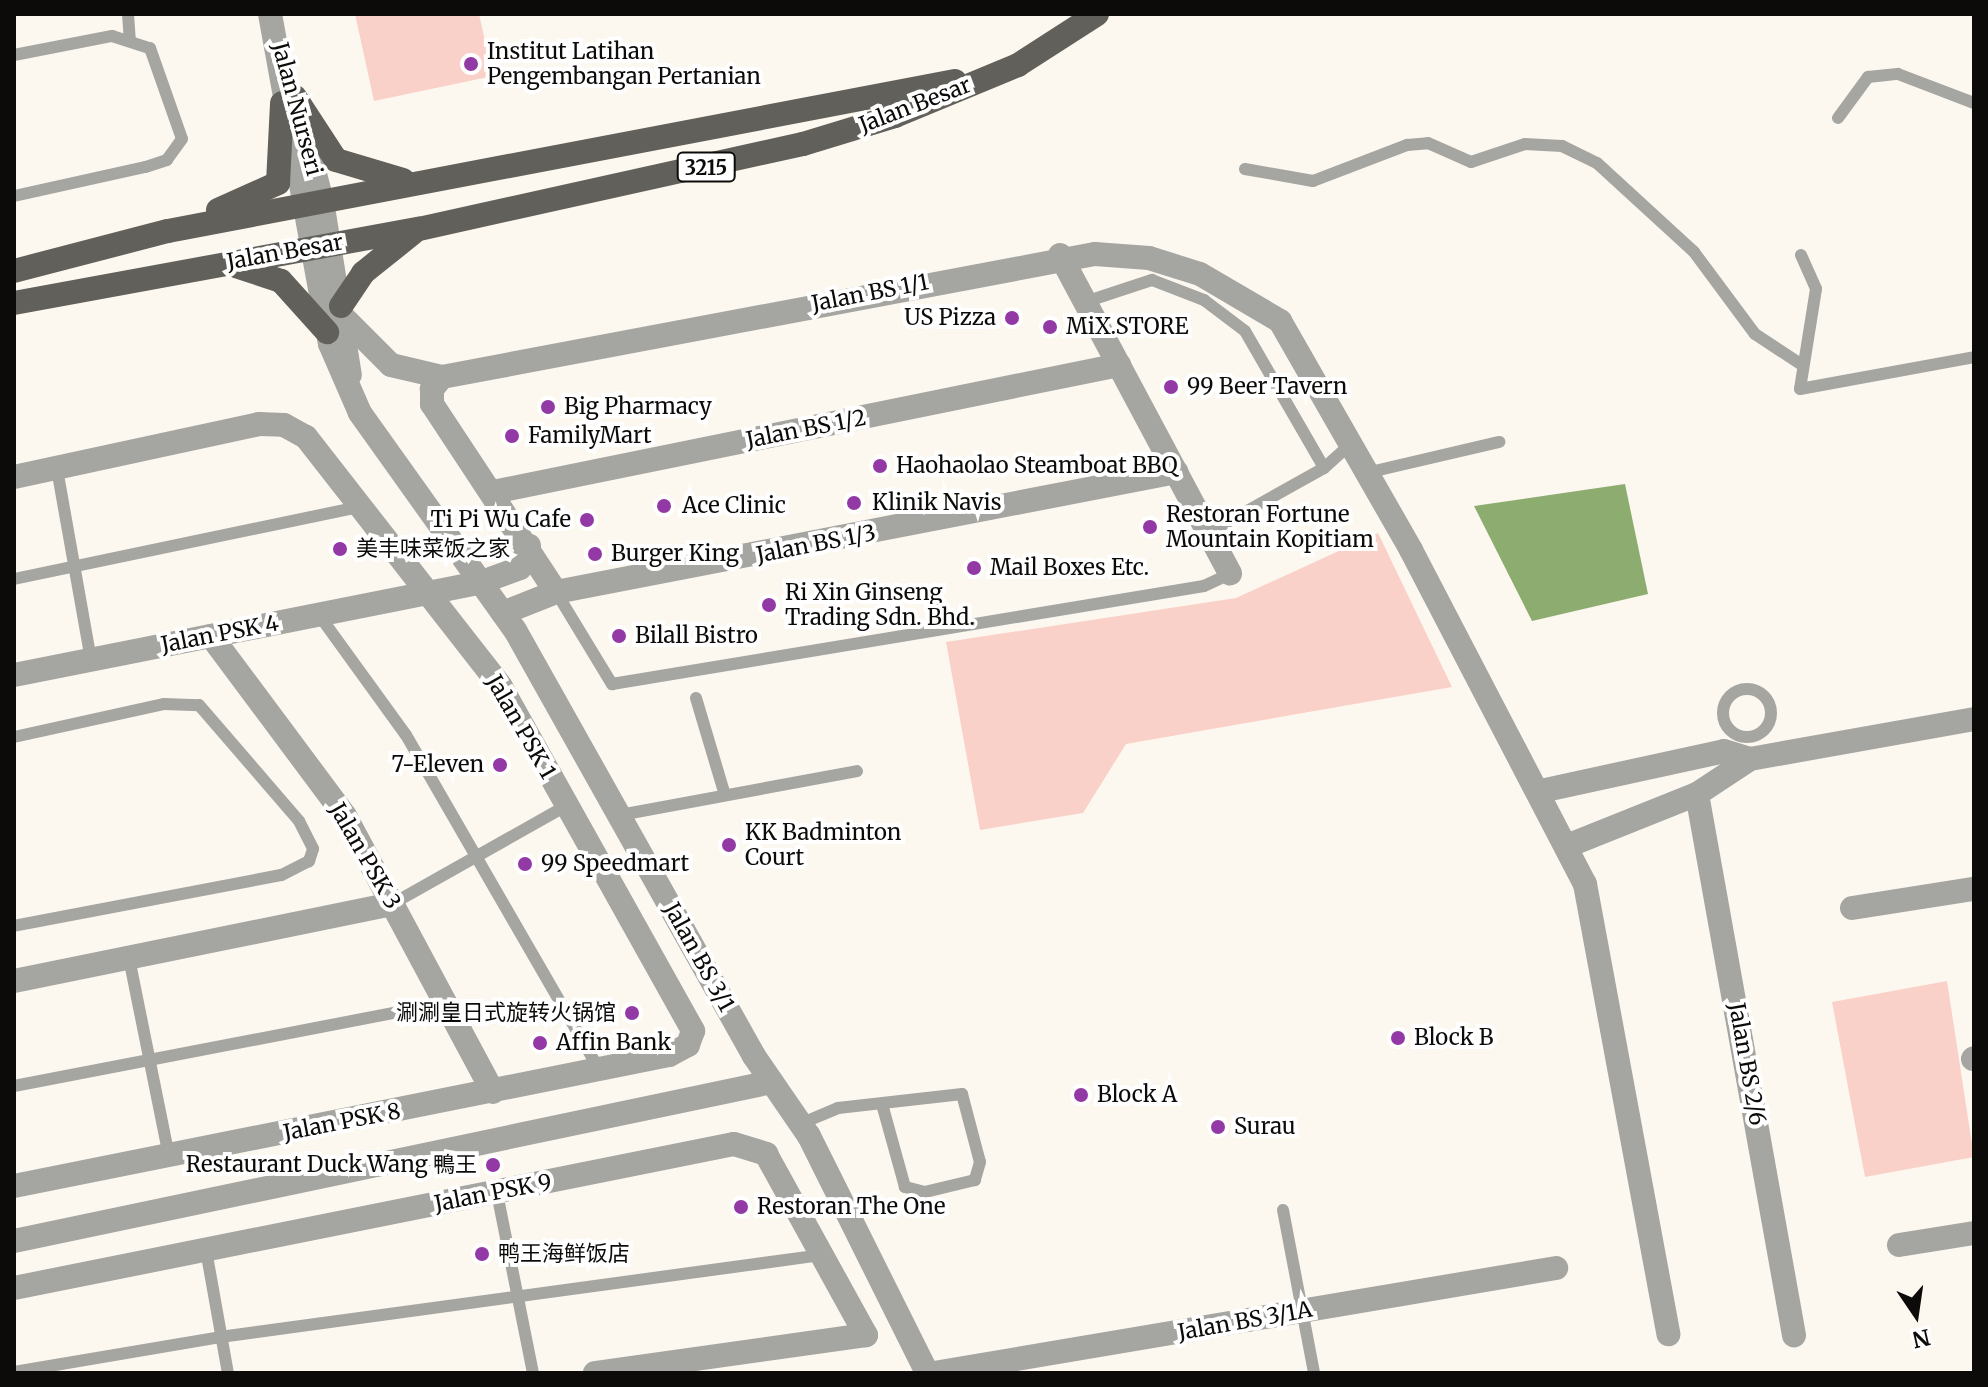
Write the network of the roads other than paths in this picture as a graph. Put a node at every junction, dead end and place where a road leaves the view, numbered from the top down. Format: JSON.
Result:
{"nodes":[{"id":1,"x":128,"y":14,"type":"edge"},
{"id":2,"x":1097,"y":14,"type":"edge"},
{"id":3,"x":270,"y":17,"type":"edge"},
{"id":4,"x":130,"y":40,"type":"junction"},
{"id":5,"x":14,"y":55,"type":"edge"},
{"id":6,"x":985,"y":77,"type":"junction"},
{"id":7,"x":288,"y":100,"type":"junction"},
{"id":8,"x":1974,"y":103,"type":"edge"},
{"id":9,"x":1838,"y":118,"type":"dead end"},
{"id":10,"x":1245,"y":169,"type":"dead end"},
{"id":11,"x":424,"y":183,"type":"junction"},
{"id":12,"x":14,"y":196,"type":"edge"},
{"id":13,"x":311,"y":202,"type":"junction"},
{"id":14,"x":419,"y":229,"type":"junction"},
{"id":15,"x":168,"y":231,"type":"junction"},
{"id":16,"x":319,"y":245,"type":"junction"},
{"id":17,"x":1060,"y":255,"type":"junction"},
{"id":18,"x":1801,"y":255,"type":"dead end"},
{"id":19,"x":215,"y":264,"type":"junction"},
{"id":20,"x":14,"y":271,"type":"edge"},
{"id":21,"x":1085,"y":302,"type":"junction"},
{"id":22,"x":14,"y":303,"type":"edge"},
{"id":23,"x":338,"y":319,"type":"junction"},
{"id":24,"x":1974,"y":357,"type":"edge"},
{"id":25,"x":1119,"y":365,"type":"junction"},
{"id":26,"x":1802,"y":365,"type":"junction"},
{"id":27,"x":442,"y":377,"type":"junction"},
{"id":28,"x":1499,"y":442,"type":"dead end"},
{"id":29,"x":1351,"y":444,"type":"junction"},
{"id":30,"x":1324,"y":468,"type":"junction"},
{"id":31,"x":57,"y":469,"type":"junction"},
{"id":32,"x":1176,"y":472,"type":"junction"},
{"id":33,"x":1366,"y":473,"type":"junction"},
{"id":34,"x":14,"y":477,"type":"edge"},
{"id":35,"x":493,"y":492,"type":"junction"},
{"id":36,"x":360,"y":507,"type":"junction"},
{"id":37,"x":1208,"y":533,"type":"junction"},
{"id":38,"x":529,"y":546,"type":"junction"},
{"id":39,"x":75,"y":567,"type":"junction"},
{"id":40,"x":1230,"y":574,"type":"joint"},
{"id":41,"x":14,"y":579,"type":"edge"},
{"id":42,"x":482,"y":582,"type":"junction"},
{"id":43,"x":556,"y":592,"type":"junction"},
{"id":44,"x":427,"y":594,"type":"junction"},
{"id":45,"x":503,"y":613,"type":"junction"},
{"id":46,"x":319,"y":615,"type":"junction"},
{"id":47,"x":211,"y":636,"type":"junction"},
{"id":48,"x":91,"y":660,"type":"junction"},
{"id":49,"x":14,"y":675,"type":"edge"},
{"id":50,"x":696,"y":698,"type":"dead end"},
{"id":51,"x":1974,"y":719,"type":"edge"},
{"id":52,"x":1753,"y":733,"type":"junction"},
{"id":53,"x":14,"y":737,"type":"edge"},
{"id":54,"x":1754,"y":758,"type":"junction"},
{"id":55,"x":857,"y":771,"type":"dead end"},
{"id":56,"x":1541,"y":791,"type":"junction"},
{"id":57,"x":1697,"y":794,"type":"junction"},
{"id":58,"x":725,"y":795,"type":"junction"},
{"id":59,"x":566,"y":806,"type":"junction"},
{"id":60,"x":620,"y":815,"type":"junction"},
{"id":61,"x":1567,"y":846,"type":"junction"},
{"id":62,"x":480,"y":857,"type":"junction"},
{"id":63,"x":1974,"y":889,"type":"edge"},
{"id":64,"x":392,"y":904,"type":"junction"},
{"id":65,"x":1852,"y":908,"type":"dead end"},
{"id":66,"x":14,"y":926,"type":"edge"},
{"id":67,"x":129,"y":958,"type":"junction"},
{"id":68,"x":14,"y":981,"type":"edge"},
{"id":69,"x":444,"y":1003,"type":"junction"},
{"id":70,"x":669,"y":1055,"type":"joint"},
{"id":71,"x":150,"y":1060,"type":"junction"},
{"id":72,"x":599,"y":1069,"type":"junction"},
{"id":73,"x":772,"y":1082,"type":"junction"},
{"id":74,"x":14,"y":1086,"type":"edge"},
{"id":75,"x":493,"y":1092,"type":"junction"},
{"id":76,"x":882,"y":1104,"type":"junction"},
{"id":77,"x":800,"y":1124,"type":"junction"},
{"id":78,"x":169,"y":1156,"type":"junction"},
{"id":79,"x":14,"y":1186,"type":"edge"},
{"id":80,"x":497,"y":1193,"type":"junction"},
{"id":81,"x":1283,"y":1210,"type":"dead end"},
{"id":82,"x":1974,"y":1233,"type":"edge"},
{"id":83,"x":14,"y":1241,"type":"edge"},
{"id":84,"x":1899,"y":1245,"type":"dead end"},
{"id":85,"x":206,"y":1250,"type":"junction"},
{"id":86,"x":822,"y":1255,"type":"junction"},
{"id":87,"x":1556,"y":1268,"type":"dead end"},
{"id":88,"x":14,"y":1288,"type":"edge"},
{"id":89,"x":517,"y":1300,"type":"junction"},
{"id":90,"x":1304,"y":1311,"type":"junction"},
{"id":91,"x":1668,"y":1334,"type":"dead end"},
{"id":92,"x":1794,"y":1335,"type":"dead end"},
{"id":93,"x":220,"y":1337,"type":"junction"},
{"id":94,"x":1017,"y":1366,"type":"edge"},
{"id":95,"x":14,"y":1372,"type":"edge"},
{"id":96,"x":228,"y":1373,"type":"edge"},
{"id":97,"x":533,"y":1373,"type":"edge"},
{"id":98,"x":595,"y":1373,"type":"edge"},
{"id":99,"x":927,"y":1373,"type":"edge"},
{"id":100,"x":934,"y":1373,"type":"edge"},
{"id":101,"x":1314,"y":1373,"type":"edge"}],
"edges":[{"from":1,"to":4,"type":"lane"},
{"from":2,"to":6,"type":"main road","number":"3215"},
{"from":3,"to":7,"type":"street","name":"Jalan Nurseri"},
{"from":4,"to":5,"type":"lane"},
{"from":4,"to":12,"type":"lane"},
{"from":6,"to":11,"type":"main road","name":"Jalan Besar","number":"3215"},
{"from":6,"to":14,"type":"main road","name":"Jalan Besar","number":"3215"},
{"from":7,"to":11,"type":"main road"},
{"from":7,"to":13,"type":"street","name":"Jalan Nurseri"},
{"from":7,"to":15,"type":"main road"},
{"from":8,"to":9,"type":"lane"},
{"from":10,"to":26,"type":"lane"},
{"from":11,"to":13,"type":"main road","name":"Jalan Besar","number":"3215"},
{"from":13,"to":15,"type":"main road","name":"Jalan Besar","number":"3215"},
{"from":13,"to":16,"type":"street","name":"Jalan BS 3/1"},
{"from":14,"to":16,"type":"main road","name":"Jalan Besar","number":"3215"},
{"from":14,"to":23,"type":"main road"},
{"from":15,"to":20,"type":"main road","name":"Jalan Besar","number":"3215"},
{"from":16,"to":19,"type":"main road","name":"Jalan Besar","number":"3215"},
{"from":16,"to":23,"type":"street","name":"Jalan BS 3/1"},
{"from":17,"to":21,"type":"street"},
{"from":17,"to":27,"type":"street","name":"Jalan BS 1/1"},
{"from":17,"to":29,"type":"street","name":"Jalan BS 1/1"},
{"from":18,"to":26,"type":"lane"},
{"from":19,"to":22,"type":"main road","name":"Jalan Besar","number":"3215"},
{"from":19,"to":23,"type":"main road"},
{"from":21,"to":25,"type":"street"},
{"from":21,"to":30,"type":"lane"},
{"from":23,"to":27,"type":"street","name":"Jalan BS 1/1"},
{"from":23,"to":42,"type":"street","name":"Jalan BS 3/1"},
{"from":24,"to":26,"type":"lane"},
{"from":25,"to":32,"type":"street"},
{"from":25,"to":35,"type":"street","name":"Jalan BS 1/2"},
{"from":27,"to":35,"type":"street"},
{"from":28,"to":33,"type":"lane"},
{"from":29,"to":30,"type":"lane"},
{"from":29,"to":33,"type":"street","name":"Jalan BS 1/1"},
{"from":30,"to":37,"type":"lane"},
{"from":31,"to":34,"type":"street"},
{"from":31,"to":36,"type":"street","name":"Jalan PSK 1"},
{"from":31,"to":39,"type":"lane"},
{"from":32,"to":37,"type":"street"},
{"from":32,"to":43,"type":"street","name":"Jalan BS 1/3"},
{"from":33,"to":56,"type":"street","name":"Jalan BS 1/1"},
{"from":35,"to":38,"type":"street"},
{"from":36,"to":39,"type":"lane"},
{"from":36,"to":44,"type":"street","name":"Jalan PSK 1"},
{"from":37,"to":40,"type":"street"},
{"from":38,"to":42,"type":"street","name":"Jalan PSK 4"},
{"from":38,"to":43,"type":"street"},
{"from":39,"to":41,"type":"lane"},
{"from":39,"to":48,"type":"lane"},
{"from":40,"to":43,"type":"lane"},
{"from":42,"to":44,"type":"street","name":"Jalan PSK 4"},
{"from":42,"to":45,"type":"street","name":"Jalan BS 3/1"},
{"from":43,"to":45,"type":"street","name":"Jalan BS 1/3"},
{"from":44,"to":46,"type":"street","name":"Jalan PSK 4"},
{"from":44,"to":59,"type":"street","name":"Jalan PSK 1"},
{"from":45,"to":60,"type":"street","name":"Jalan BS 3/1"},
{"from":46,"to":47,"type":"street","name":"Jalan PSK 4"},
{"from":46,"to":62,"type":"lane"},
{"from":47,"to":48,"type":"street","name":"Jalan PSK 4"},
{"from":47,"to":64,"type":"street","name":"Jalan PSK 3"},
{"from":48,"to":49,"type":"street","name":"Jalan PSK 4"},
{"from":50,"to":58,"type":"lane"},
{"from":51,"to":54,"type":"street"},
{"from":52,"to":52,"type":"lane"},
{"from":52,"to":54,"type":"lane"},
{"from":53,"to":66,"type":"lane"},
{"from":54,"to":56,"type":"street"},
{"from":54,"to":57,"type":"street"},
{"from":55,"to":58,"type":"lane"},
{"from":56,"to":61,"type":"street","name":"Jalan BS 1/1"},
{"from":57,"to":61,"type":"street"},
{"from":57,"to":92,"type":"street","name":"Jalan BS 2/6"},
{"from":58,"to":60,"type":"lane"},
{"from":59,"to":62,"type":"lane"},
{"from":59,"to":70,"type":"street","name":"Jalan PSK 1"},
{"from":60,"to":73,"type":"street","name":"Jalan BS 3/1"},
{"from":61,"to":91,"type":"street","name":"Jalan BS 1/1"},
{"from":62,"to":64,"type":"lane"},
{"from":62,"to":72,"type":"lane"},
{"from":63,"to":65,"type":"street"},
{"from":64,"to":67,"type":"street"},
{"from":64,"to":69,"type":"street","name":"Jalan PSK 3"},
{"from":67,"to":68,"type":"street"},
{"from":67,"to":71,"type":"lane"},
{"from":69,"to":71,"type":"lane"},
{"from":69,"to":75,"type":"street","name":"Jalan PSK 3"},
{"from":70,"to":72,"type":"street","name":"Jalan PSK 8"},
{"from":71,"to":74,"type":"lane"},
{"from":71,"to":78,"type":"lane"},
{"from":72,"to":75,"type":"street","name":"Jalan PSK 8"},
{"from":73,"to":77,"type":"street","name":"Jalan BS 3/1"},
{"from":73,"to":83,"type":"street"},
{"from":75,"to":78,"type":"street","name":"Jalan PSK 8"},
{"from":76,"to":76,"type":"lane"},
{"from":76,"to":77,"type":"lane"},
{"from":77,"to":99,"type":"street","name":"Jalan BS 3/1"},
{"from":78,"to":79,"type":"street","name":"Jalan PSK 8"},
{"from":80,"to":85,"type":"street","name":"Jalan PSK 9"},
{"from":80,"to":86,"type":"street","name":"Jalan PSK 9"},
{"from":80,"to":89,"type":"lane"},
{"from":81,"to":90,"type":"lane"},
{"from":82,"to":84,"type":"street"},
{"from":85,"to":88,"type":"street","name":"Jalan PSK 9"},
{"from":85,"to":93,"type":"lane"},
{"from":86,"to":89,"type":"lane"},
{"from":86,"to":98,"type":"street","name":"Jalan PSK 9"},
{"from":87,"to":90,"type":"street","name":"Jalan BS 3/1A"},
{"from":89,"to":93,"type":"lane"},
{"from":89,"to":97,"type":"lane"},
{"from":90,"to":94,"type":"street","name":"Jalan BS 3/1A"},
{"from":90,"to":101,"type":"lane"},
{"from":93,"to":95,"type":"lane"},
{"from":93,"to":96,"type":"lane"},
{"from":94,"to":100,"type":"street","name":"Jalan BS 3/1A"}]}
